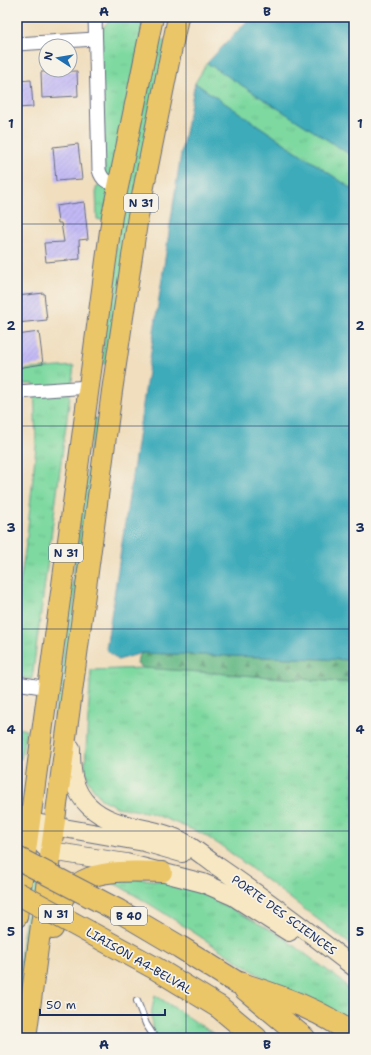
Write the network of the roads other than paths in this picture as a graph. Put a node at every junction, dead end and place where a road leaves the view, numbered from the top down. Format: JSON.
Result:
{"nodes":[{"id":1,"x":95,"y":17,"type":"edge"},
{"id":2,"x":153,"y":17,"type":"edge"},
{"id":3,"x":178,"y":17,"type":"edge"},
{"id":4,"x":95,"y":39,"type":"junction"},
{"id":5,"x":17,"y":44,"type":"edge"},
{"id":6,"x":118,"y":185,"type":"junction"},
{"id":7,"x":89,"y":387,"type":"junction"},
{"id":8,"x":112,"y":391,"type":"junction"},
{"id":9,"x":17,"y":392,"type":"edge"},
{"id":10,"x":17,"y":683,"type":"edge"},
{"id":11,"x":48,"y":688,"type":"junction"},
{"id":12,"x":70,"y":712,"type":"junction"},
{"id":13,"x":40,"y":824,"type":"junction"},
{"id":14,"x":51,"y":851,"type":"junction"},
{"id":15,"x":17,"y":858,"type":"edge"},
{"id":16,"x":213,"y":863,"type":"junction"},
{"id":17,"x":162,"y":872,"type":"junction"},
{"id":18,"x":17,"y":907,"type":"edge"},
{"id":19,"x":354,"y":967,"type":"edge"},
{"id":20,"x":354,"y":980,"type":"edge"},
{"id":21,"x":236,"y":982,"type":"junction"},
{"id":22,"x":137,"y":1001,"type":"dead end"},
{"id":23,"x":219,"y":1007,"type":"junction"},
{"id":24,"x":354,"y":1036,"type":"edge"},
{"id":25,"x":26,"y":1038,"type":"edge"},
{"id":26,"x":38,"y":1038,"type":"edge"},
{"id":27,"x":155,"y":1038,"type":"edge"},
{"id":28,"x":237,"y":1038,"type":"edge"},
{"id":29,"x":256,"y":1038,"type":"edge"},
{"id":30,"x":304,"y":1038,"type":"edge"}],
"edges":[{"from":1,"to":4,"type":"street"},
{"from":2,"to":6,"type":"main road","number":"N 31"},
{"from":3,"to":8,"type":"main road","number":"N 31"},
{"from":4,"to":5,"type":"street"},
{"from":4,"to":6,"type":"street"},
{"from":6,"to":7,"type":"main road","number":"N 31"},
{"from":7,"to":8,"type":"main road"},
{"from":7,"to":9,"type":"street"},
{"from":7,"to":11,"type":"main road","number":"N 31"},
{"from":8,"to":12,"type":"main road","number":"N 31"},
{"from":10,"to":11,"type":"street"},
{"from":11,"to":13,"type":"main road","number":"N 31"},
{"from":12,"to":13,"type":"main road","number":"N 31"},
{"from":12,"to":16,"type":"main road","name":"PORTE DES SCIENCES"},
{"from":13,"to":14,"type":"main road","number":"N 31"},
{"from":13,"to":16,"type":"main road","name":"PORTE DES SCIENCES"},
{"from":13,"to":18,"type":"main road","number":"N 31"},
{"from":14,"to":17,"type":"main road","name":"PORTE DES SCIENCES"},
{"from":14,"to":25,"type":"main road","number":"N 31"},
{"from":15,"to":21,"type":"highway","number":"B 40","bridge":true},
{"from":16,"to":19,"type":"main road","name":"PORTE DES SCIENCES"},
{"from":17,"to":20,"type":"main road","name":"PORTE DES SCIENCES"},
{"from":17,"to":26,"type":"main road","number":"N 31"},
{"from":18,"to":23,"type":"highway","name":"LIAISON A4-BELVAL","number":"B 40","bridge":true},
{"from":21,"to":24,"type":"highway","number":"B 40"},
{"from":21,"to":30,"type":"highway","number":"B 40"},
{"from":22,"to":27,"type":"lane"},
{"from":23,"to":28,"type":"highway","number":"B 40"},
{"from":23,"to":29,"type":"highway","number":"B 40"}]}
